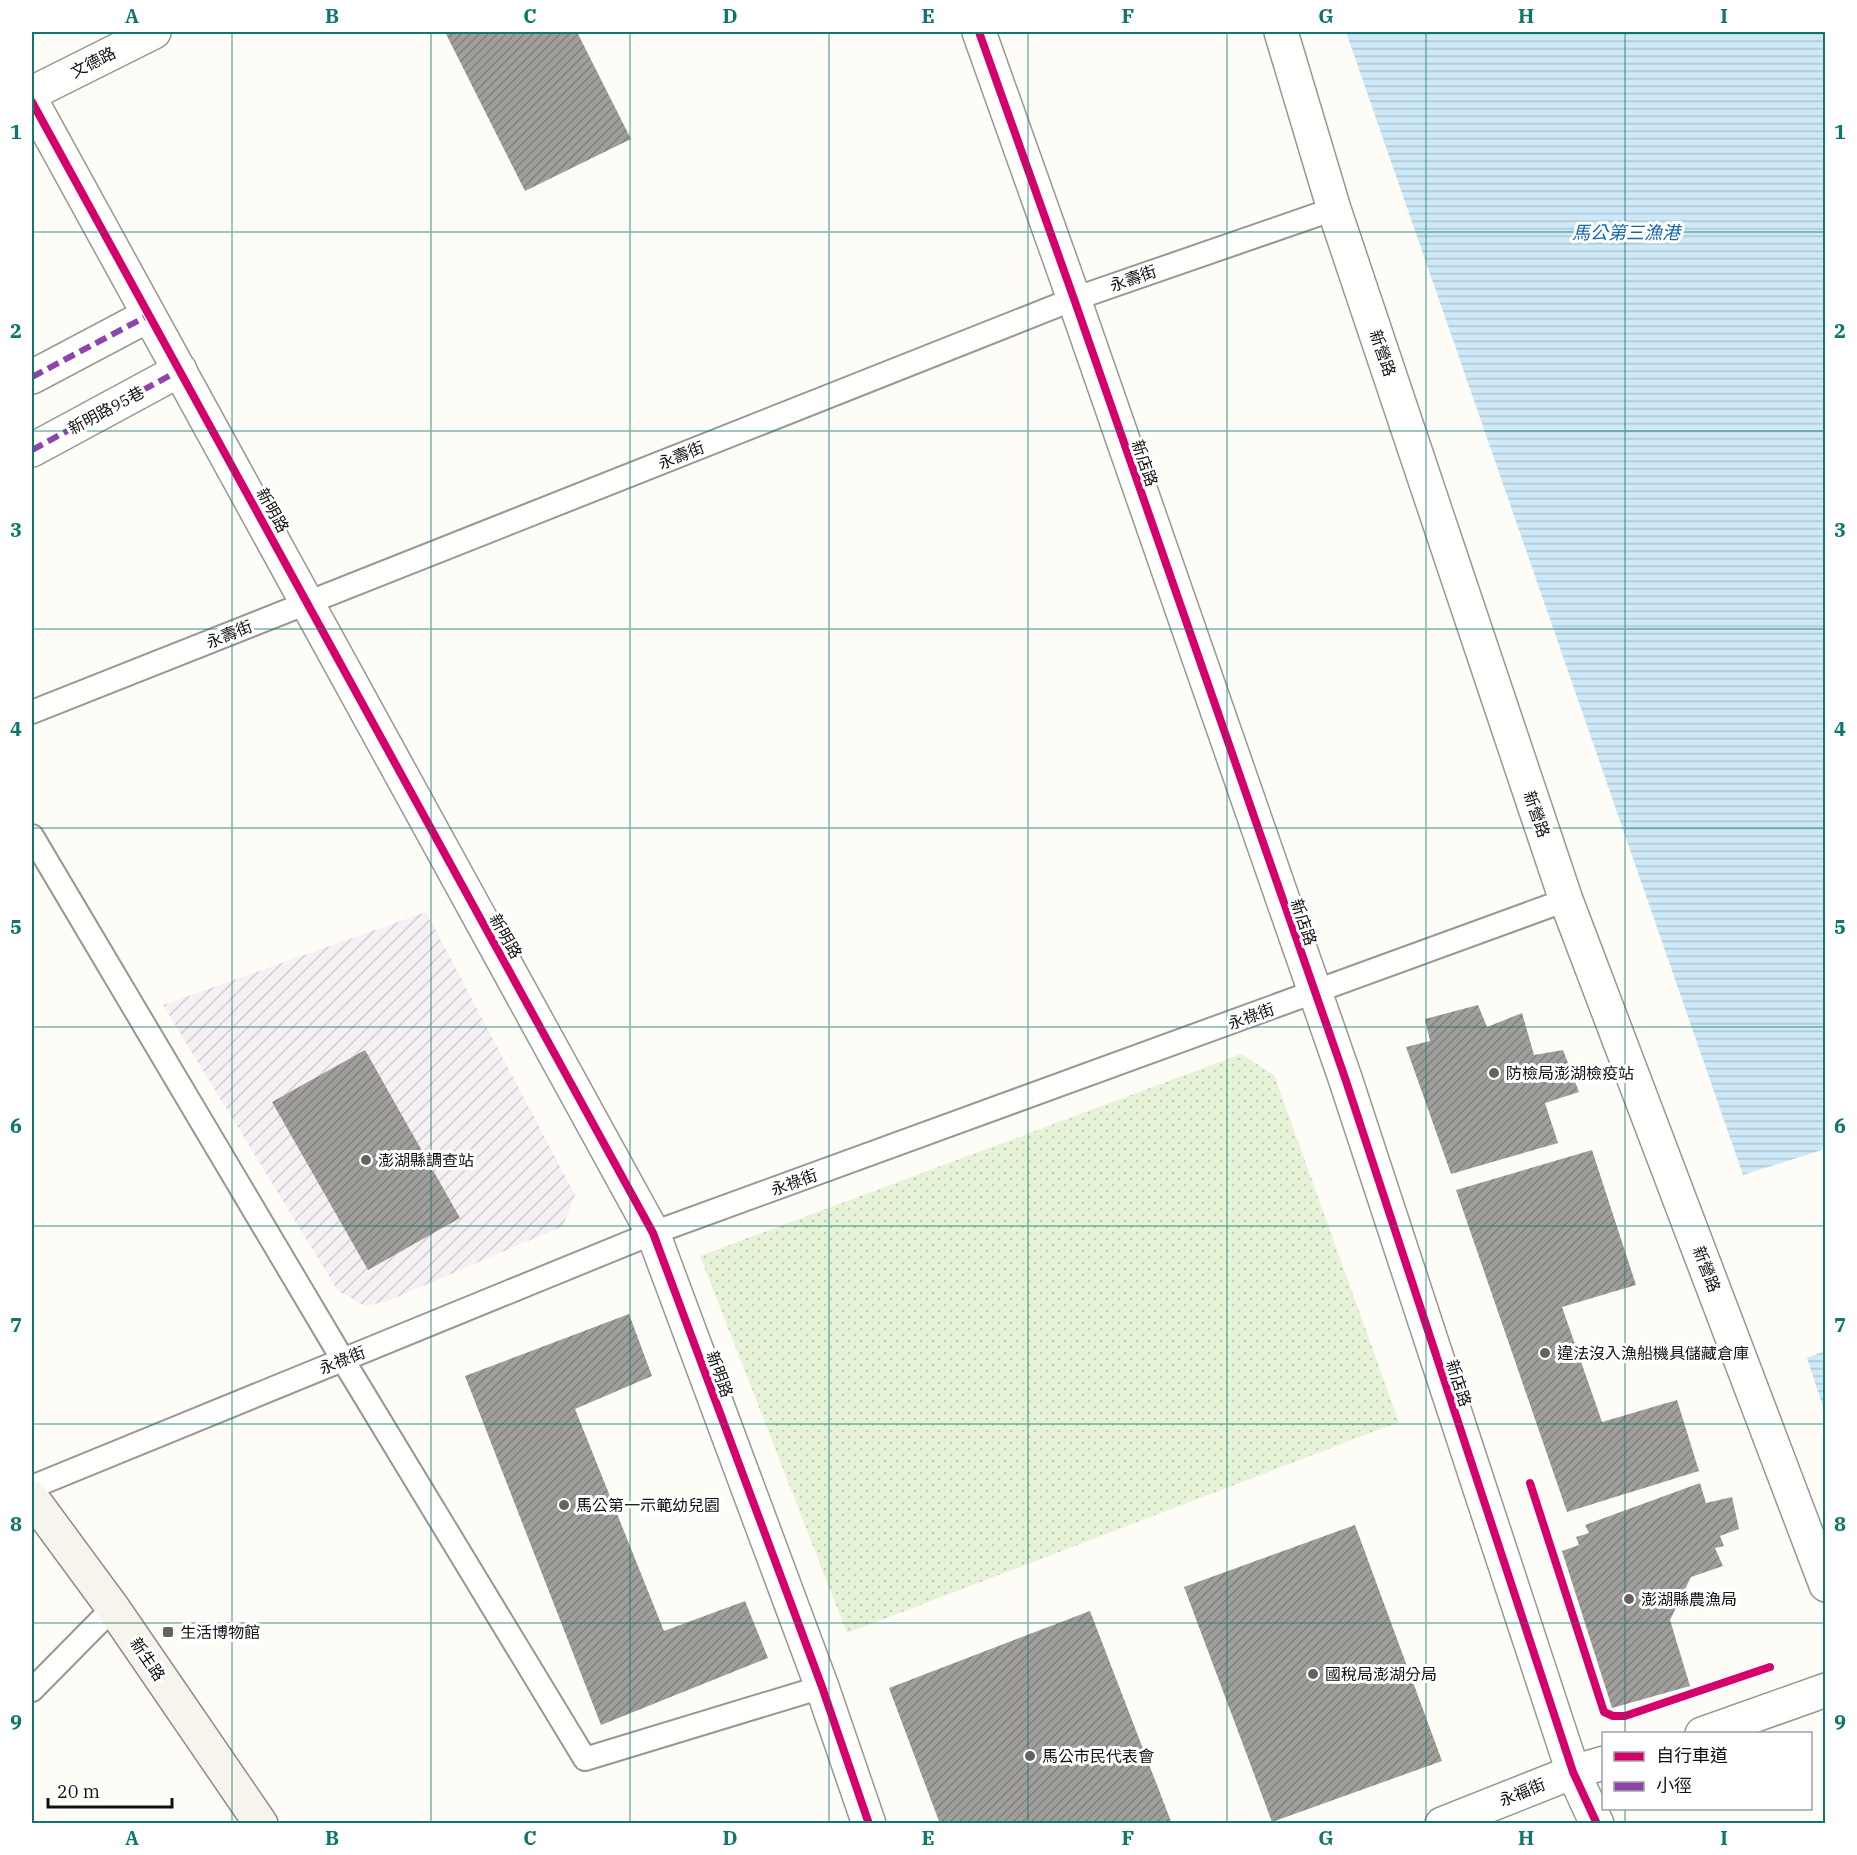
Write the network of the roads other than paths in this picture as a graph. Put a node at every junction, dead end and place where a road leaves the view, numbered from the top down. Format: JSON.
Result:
{"nodes":[{"id":1,"x":154,"y":32,"type":"edge"},
{"id":2,"x":979,"y":32,"type":"edge"},
{"id":3,"x":1281,"y":32,"type":"edge"},
{"id":4,"x":32,"y":93,"type":"edge"},
{"id":5,"x":32,"y":102,"type":"edge"},
{"id":6,"x":1334,"y":209,"type":"junction"},
{"id":7,"x":1074,"y":299,"type":"junction"},
{"id":8,"x":149,"y":315,"type":"junction"},
{"id":9,"x":180,"y":370,"type":"junction"},
{"id":10,"x":32,"y":377,"type":"edge"},
{"id":11,"x":32,"y":450,"type":"edge"},
{"id":12,"x":308,"y":602,"type":"junction"},
{"id":13,"x":32,"y":712,"type":"edge"},
{"id":14,"x":32,"y":836,"type":"edge"},
{"id":15,"x":1566,"y":900,"type":"junction"},
{"id":16,"x":1314,"y":993,"type":"junction"},
{"id":17,"x":654,"y":1233,"type":"junction"},
{"id":18,"x":343,"y":1360,"type":"junction"},
{"id":19,"x":32,"y":1487,"type":"edge"},
{"id":20,"x":32,"y":1498,"type":"edge"},
{"id":21,"x":1826,"y":1585,"type":"edge"},
{"id":22,"x":113,"y":1608,"type":"junction"},
{"id":23,"x":822,"y":1687,"type":"junction"},
{"id":24,"x":32,"y":1690,"type":"edge"},
{"id":25,"x":1826,"y":1690,"type":"edge"},
{"id":26,"x":1708,"y":1732,"type":"edge"},
{"id":27,"x":1602,"y":1764,"type":"edge"},
{"id":28,"x":1573,"y":1772,"type":"junction"},
{"id":29,"x":261,"y":1824,"type":"edge"},
{"id":30,"x":869,"y":1824,"type":"edge"},
{"id":31,"x":1442,"y":1824,"type":"edge"},
{"id":32,"x":1596,"y":1824,"type":"edge"}],
"edges":[{"from":1,"to":4,"type":"street","name":"文德路"},
{"from":2,"to":7,"type":"street","name":"新店路"},
{"from":3,"to":6,"type":"street","name":"新營路"},
{"from":5,"to":8,"type":"street","name":"新明路"},
{"from":6,"to":7,"type":"lane","name":"永壽街"},
{"from":6,"to":15,"type":"street","name":"新營路"},
{"from":7,"to":12,"type":"lane","name":"永壽街"},
{"from":7,"to":16,"type":"street","name":"新店路"},
{"from":8,"to":9,"type":"street","name":"新明路"},
{"from":8,"to":10,"type":"street"},
{"from":9,"to":11,"type":"street","name":"新明路95巷"},
{"from":9,"to":12,"type":"street","name":"新明路"},
{"from":12,"to":13,"type":"lane","name":"永壽街"},
{"from":12,"to":17,"type":"street","name":"新明路"},
{"from":14,"to":18,"type":"lane"},
{"from":15,"to":16,"type":"lane","name":"永祿街"},
{"from":15,"to":21,"type":"street","name":"新營路"},
{"from":16,"to":17,"type":"lane","name":"永祿街"},
{"from":16,"to":28,"type":"street","name":"新店路"},
{"from":17,"to":18,"type":"lane","name":"永祿街"},
{"from":17,"to":23,"type":"street","name":"新明路"},
{"from":18,"to":19,"type":"lane","name":"永祿街"},
{"from":18,"to":23,"type":"lane"},
{"from":20,"to":22,"type":"main road","name":"新生路"},
{"from":22,"to":24,"type":"lane"},
{"from":22,"to":29,"type":"main road","name":"新生路"},
{"from":23,"to":30,"type":"street","name":"新明路"},
{"from":25,"to":26,"type":"street"},
{"from":27,"to":28,"type":"street","name":"永福街"},
{"from":28,"to":31,"type":"street","name":"永福街"},
{"from":28,"to":32,"type":"street","name":"新店路"}]}
